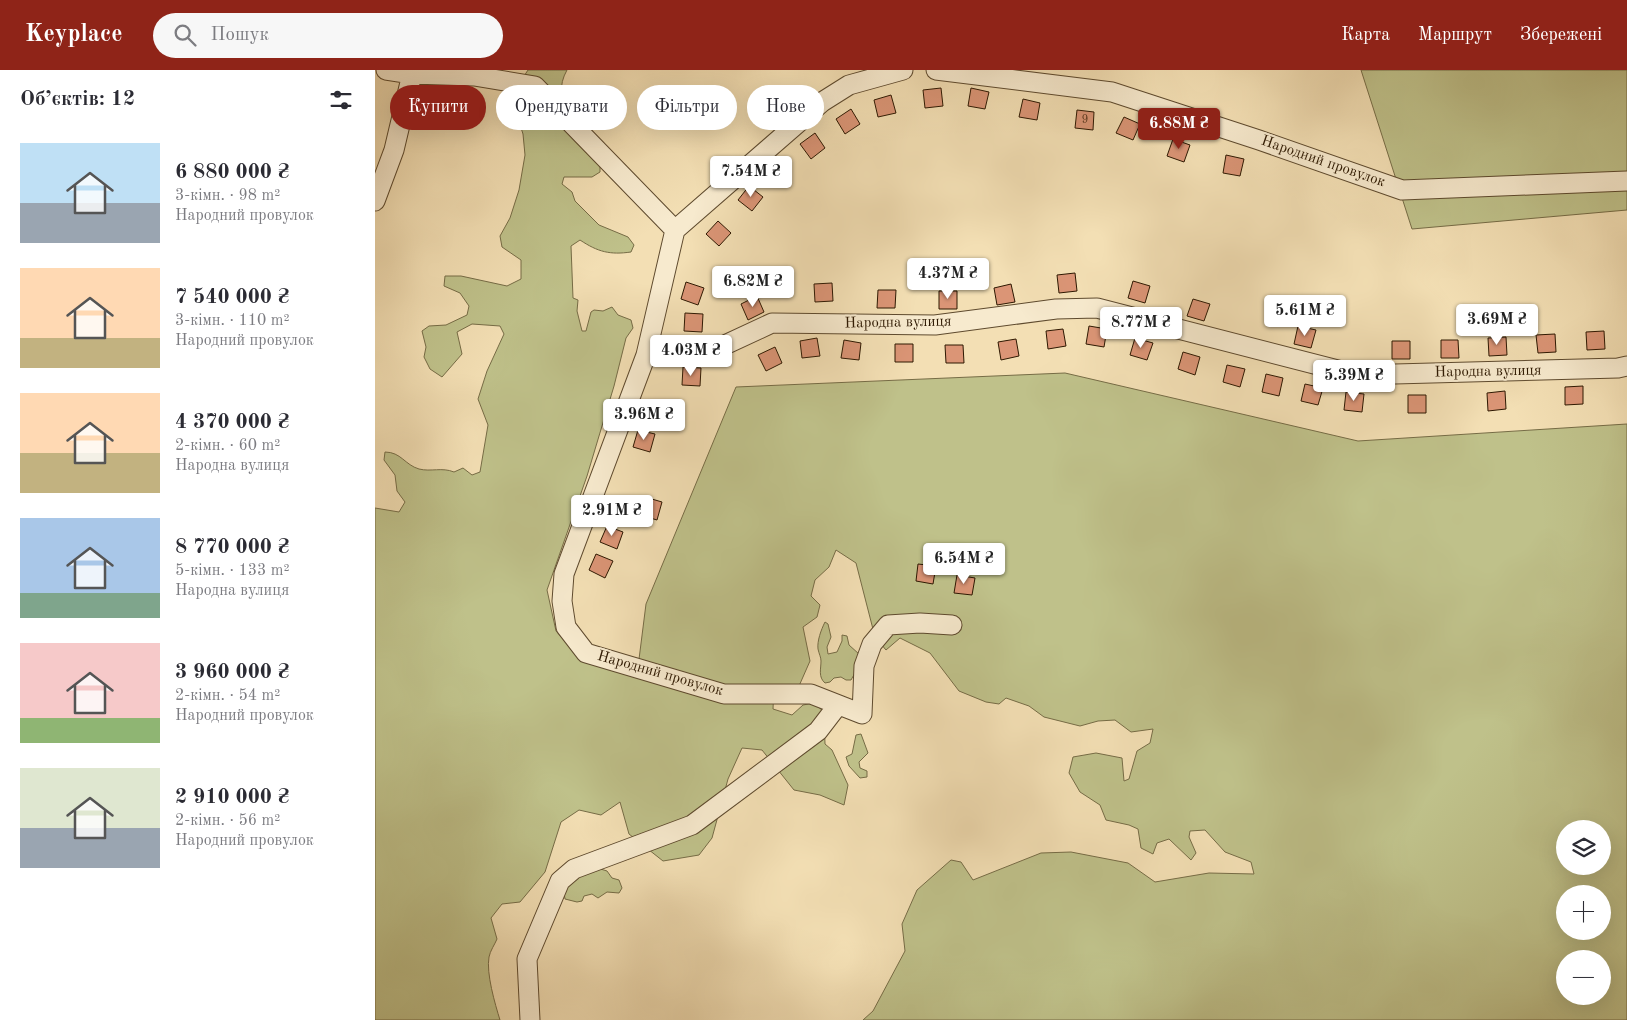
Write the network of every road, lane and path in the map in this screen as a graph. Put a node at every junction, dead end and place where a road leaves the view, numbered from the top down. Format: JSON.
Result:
{"nodes":[{"id":1,"x":386,"y":70,"type":"edge"},
{"id":2,"x":903,"y":70,"type":"edge"},
{"id":3,"x":937,"y":70,"type":"edge"},
{"id":4,"x":412,"y":74,"type":"junction"},
{"id":5,"x":1627,"y":181,"type":"edge"},
{"id":6,"x":375,"y":201,"type":"edge"},
{"id":7,"x":675,"y":230,"type":"junction"},
{"id":8,"x":646,"y":355,"type":"junction"},
{"id":9,"x":1627,"y":366,"type":"edge"},
{"id":10,"x":952,"y":625,"type":"dead end"},
{"id":11,"x":838,"y":705,"type":"junction"},
{"id":12,"x":530,"y":1020,"type":"edge"}],
"edges":[{"from":1,"to":4,"type":"street"},
{"from":2,"to":7,"type":"street"},
{"from":3,"to":5,"type":"street","name":"Народний провулок"},
{"from":4,"to":6,"type":"street"},
{"from":4,"to":7,"type":"street"},
{"from":7,"to":8,"type":"street","name":"Народний провулок"},
{"from":8,"to":9,"type":"street","name":"Народна вулиця"},
{"from":8,"to":11,"type":"street","name":"Народний провулок"},
{"from":10,"to":11,"type":"street","name":"Народний провулок"},
{"from":11,"to":12,"type":"street"}]}
